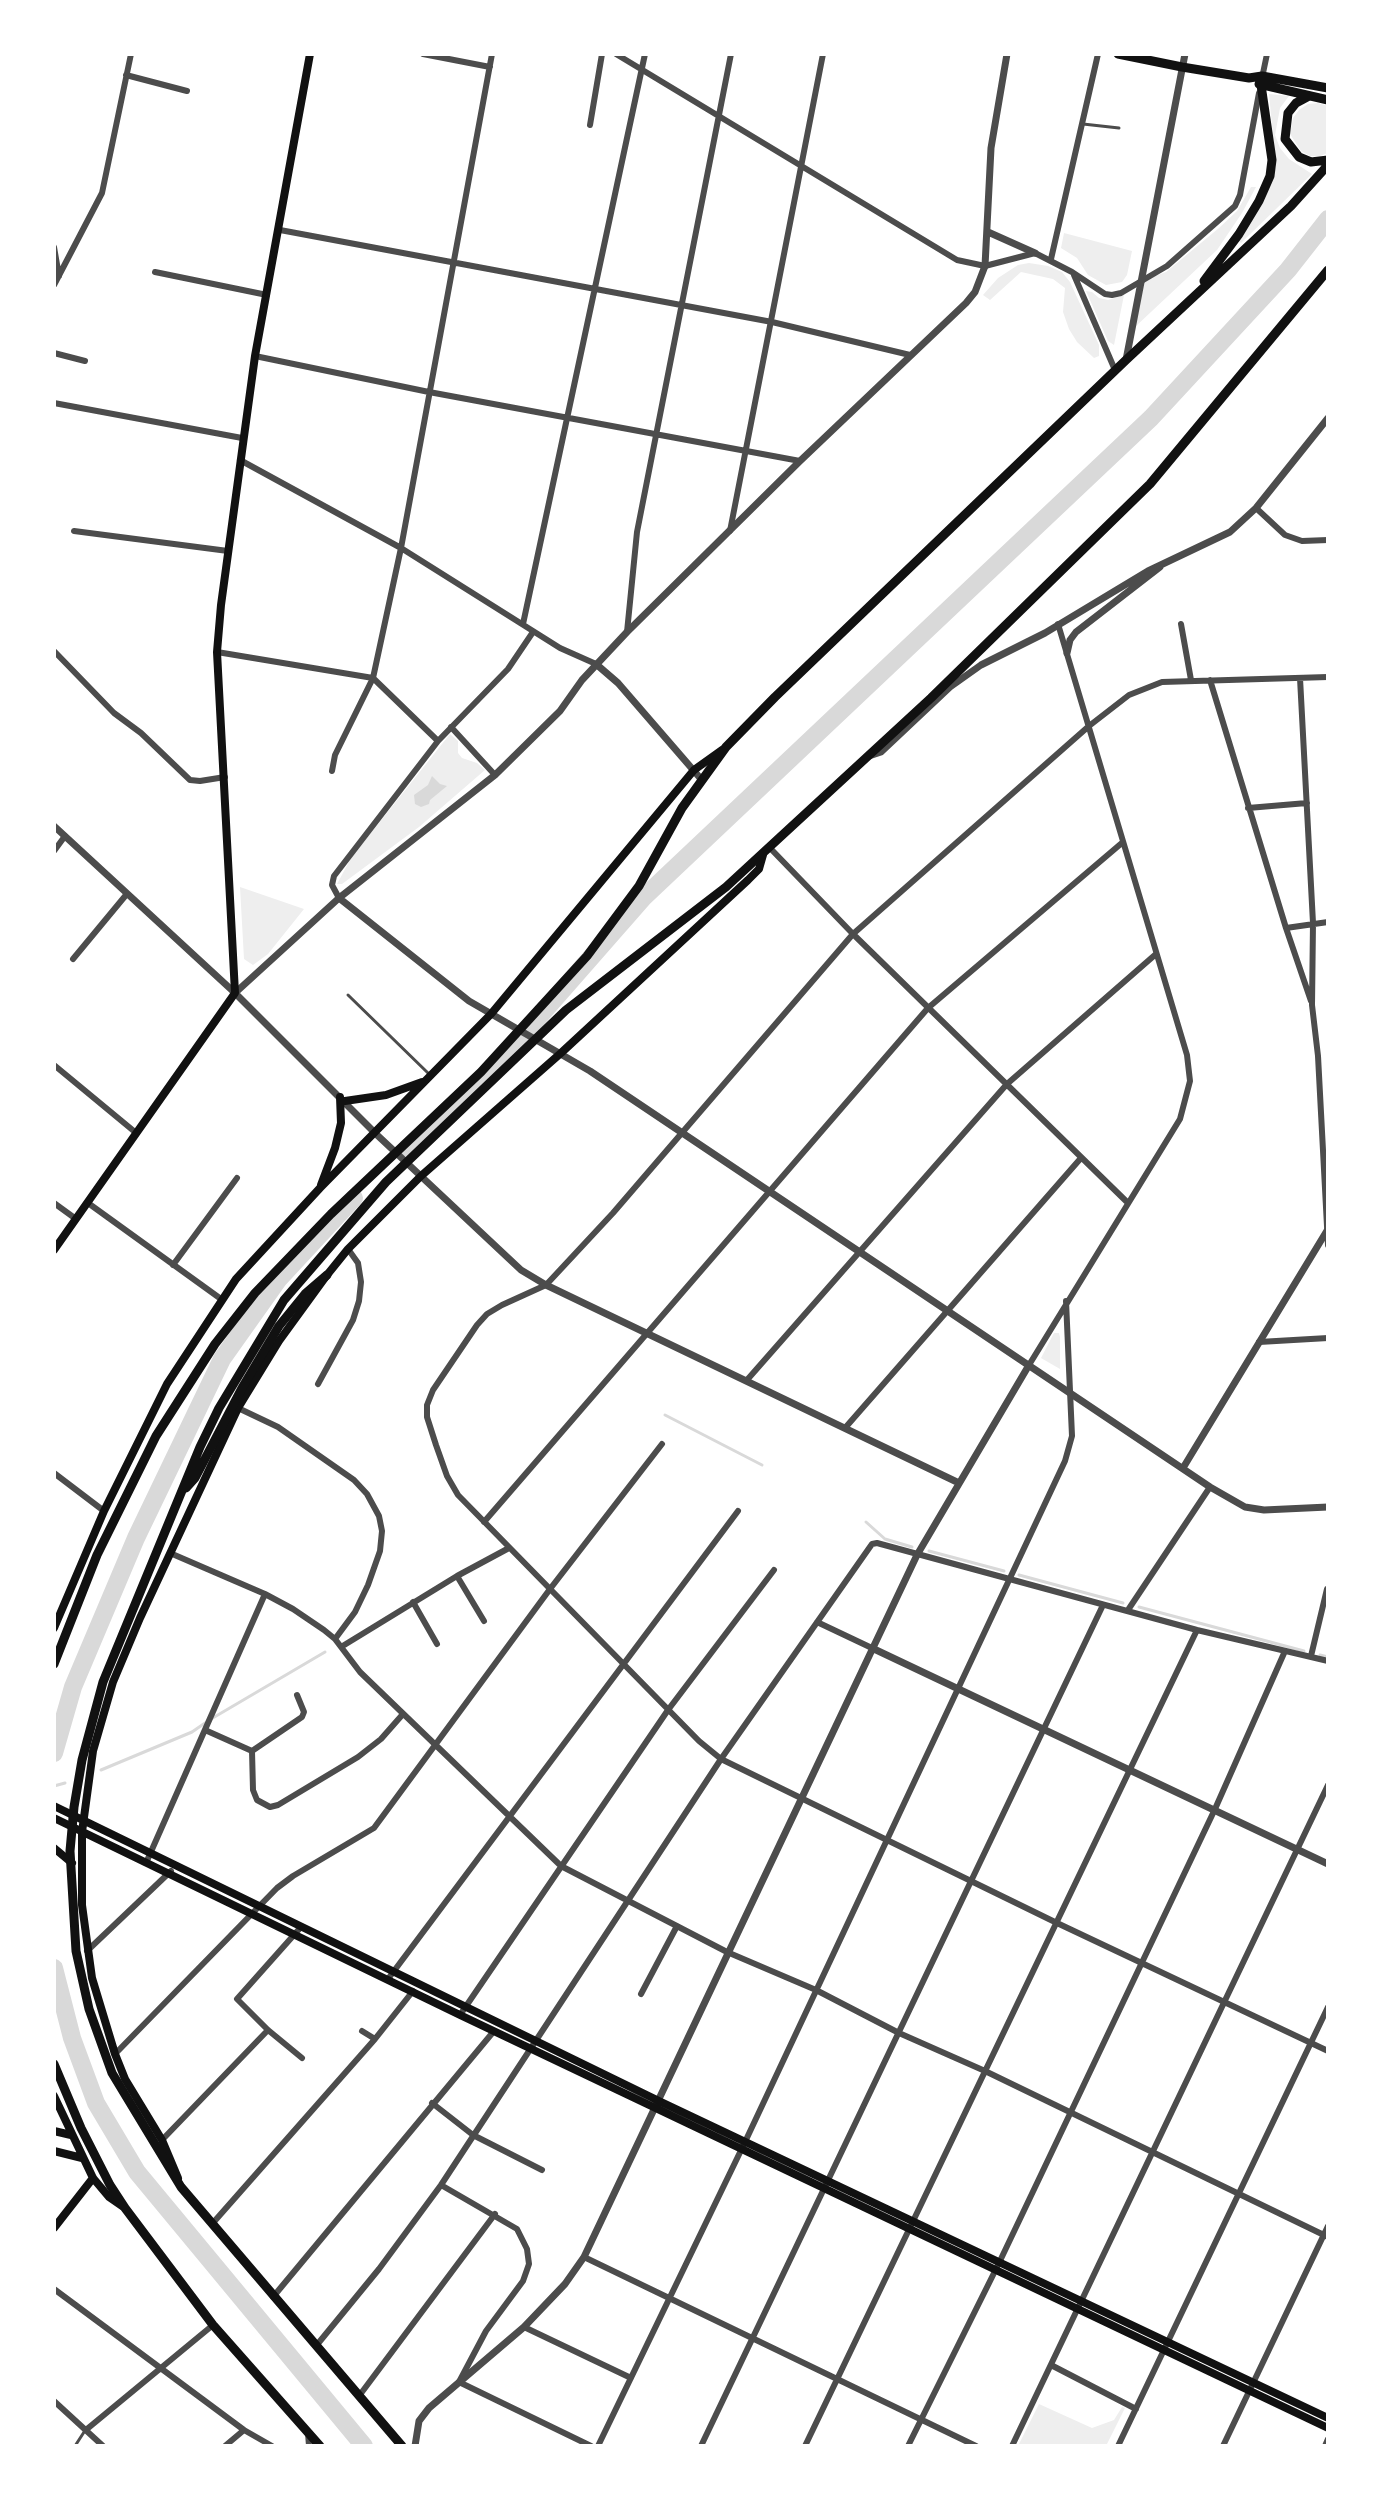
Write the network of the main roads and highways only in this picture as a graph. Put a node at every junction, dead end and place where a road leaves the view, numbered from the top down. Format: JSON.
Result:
{"nodes":[{"id":1,"x":310,"y":54,"type":"edge"},
{"id":2,"x":1118,"y":54,"type":"edge"},
{"id":3,"x":1261,"y":81,"type":"junction"},
{"id":4,"x":1328,"y":88,"type":"edge"},
{"id":5,"x":1309,"y":96,"type":"junction"},
{"id":6,"x":1328,"y":100,"type":"edge"},
{"id":7,"x":1328,"y":162,"type":"edge"},
{"id":8,"x":1328,"y":270,"type":"edge"},
{"id":9,"x":1194,"y":295,"type":"junction"},
{"id":10,"x":726,"y":747,"type":"junction"},
{"id":11,"x":766,"y":851,"type":"junction"},
{"id":12,"x":429,"y":1077,"type":"junction"},
{"id":13,"x":320,"y":1188,"type":"junction"},
{"id":14,"x":54,"y":1250,"type":"edge"},
{"id":15,"x":327,"y":1275,"type":"junction"},
{"id":16,"x":181,"y":1494,"type":"junction"},
{"id":17,"x":54,"y":1628,"type":"edge"},
{"id":18,"x":54,"y":1664,"type":"edge"},
{"id":19,"x":54,"y":1806,"type":"edge"},
{"id":20,"x":58,"y":1820,"type":"edge"},
{"id":21,"x":83,"y":1820,"type":"junction"},
{"id":22,"x":82,"y":1832,"type":"junction"},
{"id":23,"x":56,"y":1849,"type":"edge"},
{"id":24,"x":148,"y":1859,"type":"junction"},
{"id":25,"x":80,"y":1869,"type":"junction"},
{"id":26,"x":255,"y":1910,"type":"junction"},
{"id":27,"x":391,"y":1975,"type":"junction"},
{"id":28,"x":462,"y":2011,"type":"junction"},
{"id":29,"x":534,"y":2044,"type":"junction"},
{"id":30,"x":54,"y":2064,"type":"edge"},
{"id":31,"x":54,"y":2096,"type":"edge"},
{"id":32,"x":54,"y":2131,"type":"edge"},
{"id":33,"x":71,"y":2135,"type":"junction"},
{"id":34,"x":54,"y":2151,"type":"edge"},
{"id":35,"x":82,"y":2158,"type":"junction"},
{"id":36,"x":93,"y":2178,"type":"junction"},
{"id":37,"x":181,"y":2187,"type":"junction"},
{"id":38,"x":125,"y":2208,"type":"junction"},
{"id":39,"x":54,"y":2228,"type":"edge"},
{"id":40,"x":1251,"y":2387,"type":"junction"},
{"id":41,"x":1328,"y":2418,"type":"edge"},
{"id":42,"x":1328,"y":2428,"type":"edge"},
{"id":43,"x":320,"y":2446,"type":"edge"},
{"id":44,"x":402,"y":2446,"type":"edge"}],
"edges":[{"from":1,"to":14,"type":"main road"},
{"from":2,"to":3,"type":"main road"},
{"from":3,"to":4,"type":"main road"},
{"from":3,"to":5,"type":"main road"},
{"from":3,"to":9,"type":"main road"},
{"from":5,"to":6,"type":"main road"},
{"from":5,"to":7,"type":"main road"},
{"from":7,"to":9,"type":"main road"},
{"from":8,"to":11,"type":"main road"},
{"from":9,"to":10,"type":"main road"},
{"from":10,"to":12,"type":"main road"},
{"from":10,"to":18,"type":"main road"},
{"from":11,"to":15,"type":"main road"},
{"from":11,"to":16,"type":"main road"},
{"from":12,"to":13,"type":"main road"},
{"from":12,"to":13,"type":"main road"},
{"from":13,"to":17,"type":"main road"},
{"from":15,"to":16,"type":"main road"},
{"from":15,"to":21,"type":"main road"},
{"from":16,"to":37,"type":"main road"},
{"from":19,"to":21,"type":"main road"},
{"from":20,"to":22,"type":"main road"},
{"from":21,"to":22,"type":"main road"},
{"from":21,"to":24,"type":"main road"},
{"from":22,"to":24,"type":"main road"},
{"from":22,"to":25,"type":"main road"},
{"from":23,"to":25,"type":"main road"},
{"from":24,"to":26,"type":"main road"},
{"from":24,"to":26,"type":"main road"},
{"from":25,"to":37,"type":"main road"},
{"from":26,"to":27,"type":"main road"},
{"from":26,"to":27,"type":"main road"},
{"from":27,"to":28,"type":"main road"},
{"from":27,"to":28,"type":"main road"},
{"from":28,"to":29,"type":"main road"},
{"from":28,"to":29,"type":"main road"},
{"from":29,"to":40,"type":"main road"},
{"from":30,"to":38,"type":"main road"},
{"from":31,"to":33,"type":"main road"},
{"from":32,"to":33,"type":"main road"},
{"from":33,"to":35,"type":"main road"},
{"from":34,"to":35,"type":"main road"},
{"from":35,"to":36,"type":"main road"},
{"from":36,"to":38,"type":"main road"},
{"from":36,"to":39,"type":"main road"},
{"from":37,"to":44,"type":"main road"},
{"from":38,"to":43,"type":"main road"},
{"from":40,"to":41,"type":"main road"},
{"from":40,"to":42,"type":"main road"}]}
